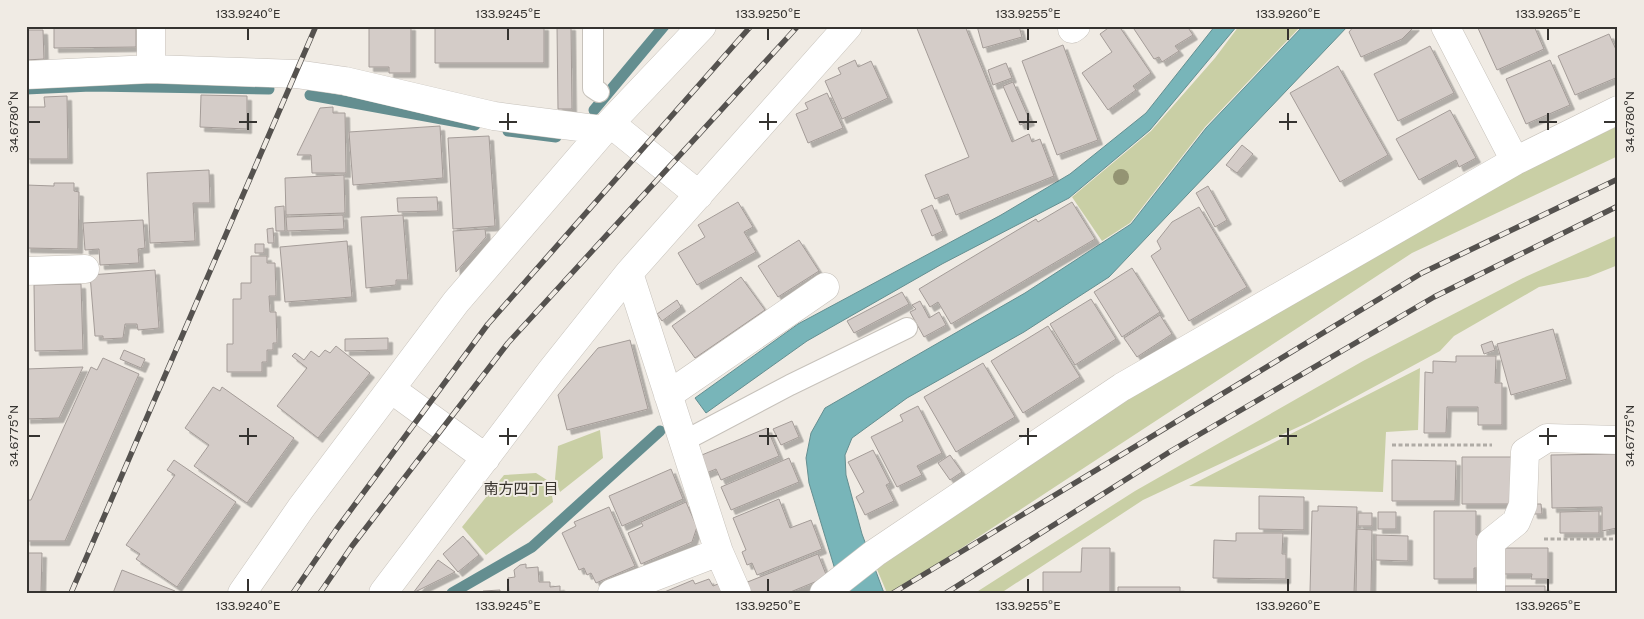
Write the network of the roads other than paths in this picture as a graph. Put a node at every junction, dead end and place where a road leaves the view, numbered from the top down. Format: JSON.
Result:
{"nodes":[{"id":1,"x":150,"y":26,"type":"edge"},
{"id":2,"x":593,"y":26,"type":"edge"},
{"id":3,"x":702,"y":26,"type":"edge"},
{"id":4,"x":848,"y":26,"type":"edge"},
{"id":5,"x":1445,"y":26,"type":"edge"},
{"id":6,"x":151,"y":69,"type":"junction"},
{"id":7,"x":26,"y":76,"type":"edge"},
{"id":8,"x":599,"y":92,"type":"dead end"},
{"id":9,"x":1618,"y":110,"type":"edge"},
{"id":10,"x":607,"y":127,"type":"junction"},
{"id":11,"x":1515,"y":161,"type":"junction"},
{"id":12,"x":698,"y":195,"type":"junction"},
{"id":13,"x":85,"y":269,"type":"dead end"},
{"id":14,"x":26,"y":271,"type":"edge"},
{"id":15,"x":629,"y":273,"type":"junction"},
{"id":16,"x":825,"y":287,"type":"dead end"},
{"id":17,"x":906,"y":328,"type":"dead end"},
{"id":18,"x":391,"y":388,"type":"junction"},
{"id":19,"x":668,"y":395,"type":"junction"},
{"id":20,"x":1618,"y":440,"type":"edge"},
{"id":21,"x":684,"y":441,"type":"junction"},
{"id":22,"x":486,"y":458,"type":"junction"},
{"id":23,"x":719,"y":552,"type":"junction"},
{"id":24,"x":828,"y":589,"type":"edge"},
{"id":25,"x":242,"y":593,"type":"edge"},
{"id":26,"x":382,"y":593,"type":"edge"},
{"id":27,"x":612,"y":593,"type":"edge"},
{"id":28,"x":737,"y":593,"type":"edge"},
{"id":29,"x":1490,"y":593,"type":"edge"}],
"edges":[{"from":1,"to":6,"type":"street"},
{"from":2,"to":8,"type":"lane"},
{"from":3,"to":10,"type":"street"},
{"from":4,"to":12,"type":"street"},
{"from":5,"to":11,"type":"street"},
{"from":6,"to":7,"type":"street"},
{"from":6,"to":10,"type":"street"},
{"from":9,"to":11,"type":"street"},
{"from":10,"to":12,"type":"street"},
{"from":10,"to":18,"type":"street"},
{"from":11,"to":24,"type":"street"},
{"from":12,"to":15,"type":"street"},
{"from":13,"to":14,"type":"street"},
{"from":15,"to":19,"type":"street"},
{"from":15,"to":22,"type":"street"},
{"from":16,"to":19,"type":"street"},
{"from":17,"to":21,"type":"lane"},
{"from":18,"to":22,"type":"street"},
{"from":18,"to":25,"type":"street"},
{"from":19,"to":21,"type":"street"},
{"from":20,"to":29,"type":"street"},
{"from":21,"to":23,"type":"street"},
{"from":22,"to":26,"type":"street"},
{"from":23,"to":27,"type":"street"},
{"from":23,"to":28,"type":"street"}]}
